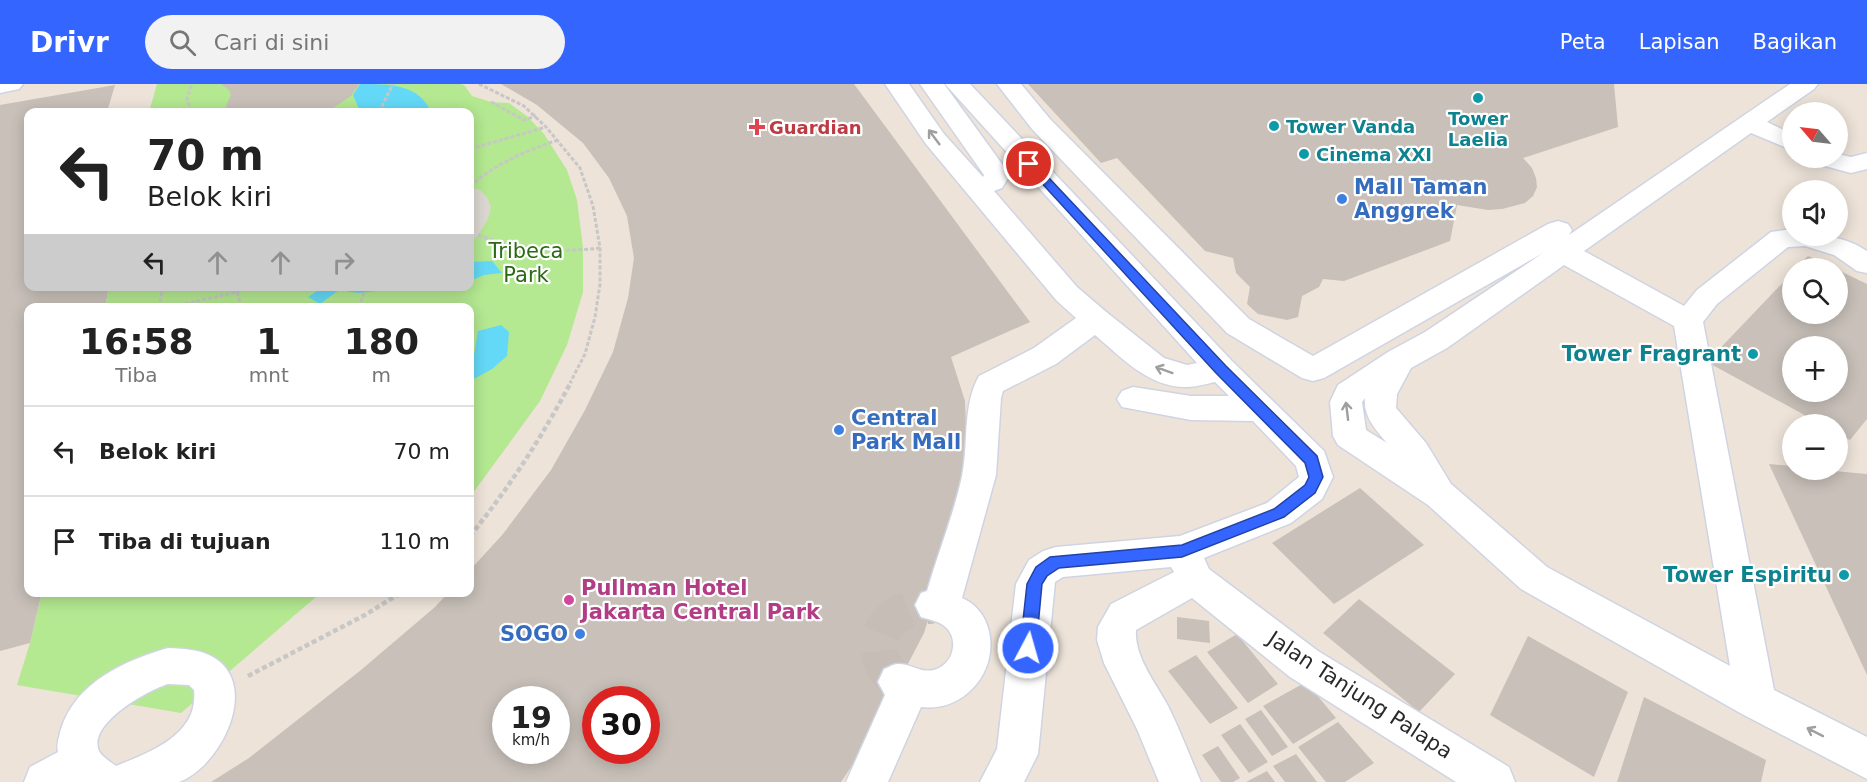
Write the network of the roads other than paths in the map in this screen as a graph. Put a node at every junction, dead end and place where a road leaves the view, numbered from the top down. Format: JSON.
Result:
{"nodes":[{"id":1,"x":10,"y":84,"type":"edge"},
{"id":2,"x":932,"y":84,"type":"edge"},
{"id":3,"x":957,"y":84,"type":"edge"},
{"id":4,"x":1009,"y":84,"type":"edge"},
{"id":5,"x":1769,"y":84,"type":"edge"},
{"id":6,"x":1806,"y":84,"type":"edge"},
{"id":7,"x":899,"y":85,"type":"edge"},
{"id":8,"x":0,"y":86,"type":"edge"},
{"id":9,"x":1749,"y":123,"type":"junction"},
{"id":10,"x":1782,"y":138,"type":"edge"},
{"id":11,"x":1867,"y":161,"type":"edge"},
{"id":12,"x":1848,"y":164,"type":"edge"},
{"id":13,"x":971,"y":182,"type":"junction"},
{"id":14,"x":1552,"y":247,"type":"junction"},
{"id":15,"x":1867,"y":264,"type":"edge"},
{"id":16,"x":1094,"y":318,"type":"junction"},
{"id":17,"x":1688,"y":321,"type":"junction"},
{"id":18,"x":1221,"y":369,"type":"junction"},
{"id":19,"x":1133,"y":399,"type":"dead end"},
{"id":20,"x":1262,"y":409,"type":"junction"},
{"id":21,"x":1189,"y":565,"type":"junction"},
{"id":22,"x":1756,"y":701,"type":"junction"},
{"id":23,"x":1867,"y":759,"type":"edge"},
{"id":24,"x":1009,"y":768,"type":"edge"},
{"id":25,"x":75,"y":776,"type":"edge"},
{"id":26,"x":871,"y":780,"type":"edge"},
{"id":27,"x":129,"y":782,"type":"edge"},
{"id":28,"x":1180,"y":782,"type":"edge"},
{"id":29,"x":1494,"y":782,"type":"edge"}],
"edges":[{"from":1,"to":8,"type":"street"},
{"from":2,"to":13,"type":"street"},
{"from":3,"to":18,"type":"street"},
{"from":4,"to":14,"type":"street"},
{"from":5,"to":14,"type":"street"},
{"from":6,"to":9,"type":"street"},
{"from":13,"to":7,"type":"street","one_way":true},
{"from":9,"to":10,"type":"street"},
{"from":9,"to":14,"type":"street"},
{"from":11,"to":12,"type":"street"},
{"from":13,"to":16,"type":"street"},
{"from":14,"to":17,"type":"street"},
{"from":14,"to":22,"type":"street"},
{"from":15,"to":17,"type":"street"},
{"from":18,"to":16,"type":"street","one_way":true},
{"from":16,"to":26,"type":"street"},
{"from":17,"to":22,"type":"street"},
{"from":18,"to":20,"type":"street"},
{"from":19,"to":20,"type":"street"},
{"from":20,"to":21,"type":"street"},
{"from":21,"to":24,"type":"street"},
{"from":21,"to":28,"type":"street"},
{"from":21,"to":29,"type":"street","name":"Jalan Tanjung Palapa"},
{"from":23,"to":22,"type":"street","one_way":true},
{"from":25,"to":27,"type":"street"}]}
